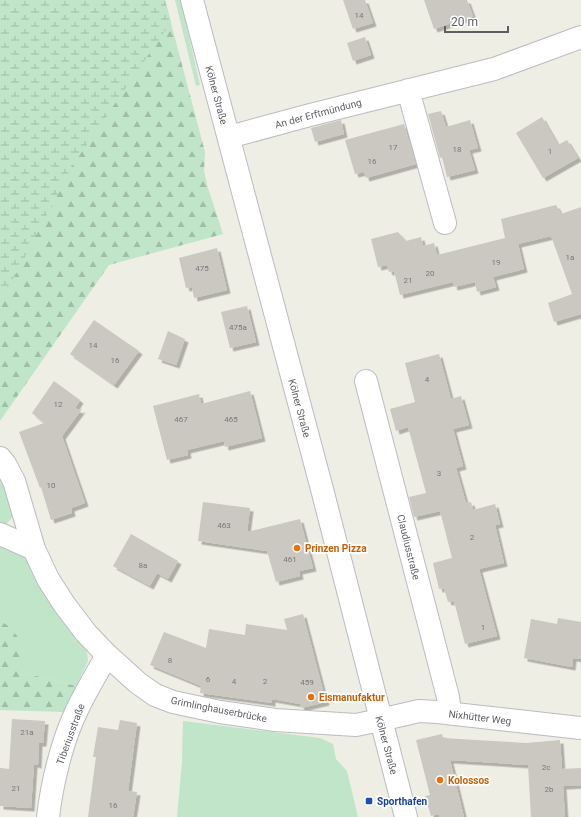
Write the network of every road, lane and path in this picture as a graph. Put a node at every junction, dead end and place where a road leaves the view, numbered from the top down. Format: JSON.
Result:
{"nodes":[{"id":1,"x":192,"y":0,"type":"edge"},
{"id":2,"x":581,"y":37,"type":"edge"},
{"id":3,"x":408,"y":90,"type":"junction"},
{"id":4,"x":229,"y":137,"type":"junction"},
{"id":5,"x":445,"y":224,"type":"dead end"},
{"id":6,"x":366,"y":381,"type":"dead end"},
{"id":7,"x":0,"y":458,"type":"edge"},
{"id":8,"x":0,"y":534,"type":"edge"},
{"id":9,"x":34,"y":548,"type":"junction"},
{"id":10,"x":107,"y":655,"type":"junction"},
{"id":11,"x":450,"y":713,"type":"junction"},
{"id":12,"x":380,"y":720,"type":"junction"},
{"id":13,"x":581,"y":728,"type":"edge"},
{"id":14,"x":48,"y":817,"type":"edge"},
{"id":15,"x":406,"y":817,"type":"edge"}],
"edges":[{"from":1,"to":4,"type":"street","name":"Kölner Straße"},
{"from":2,"to":3,"type":"street","name":"An der Erftmündung"},
{"from":3,"to":4,"type":"street","name":"An der Erftmündung"},
{"from":3,"to":5,"type":"street"},
{"from":4,"to":12,"type":"street","name":"Kölner Straße"},
{"from":6,"to":11,"type":"street","name":"Claudiusstraße"},
{"from":7,"to":9,"type":"street","name":"Grimlinghauserbrücke"},
{"from":8,"to":9,"type":"street"},
{"from":9,"to":10,"type":"street","name":"Grimlinghauserbrücke"},
{"from":10,"to":12,"type":"street","name":"Grimlinghauserbrücke"},
{"from":10,"to":14,"type":"street","name":"Tiberiusstraße"},
{"from":11,"to":12,"type":"street","name":"Nixhütter Weg"},
{"from":11,"to":13,"type":"street","name":"Nixhütter Weg"},
{"from":12,"to":15,"type":"street","name":"Kölner Straße"}]}
